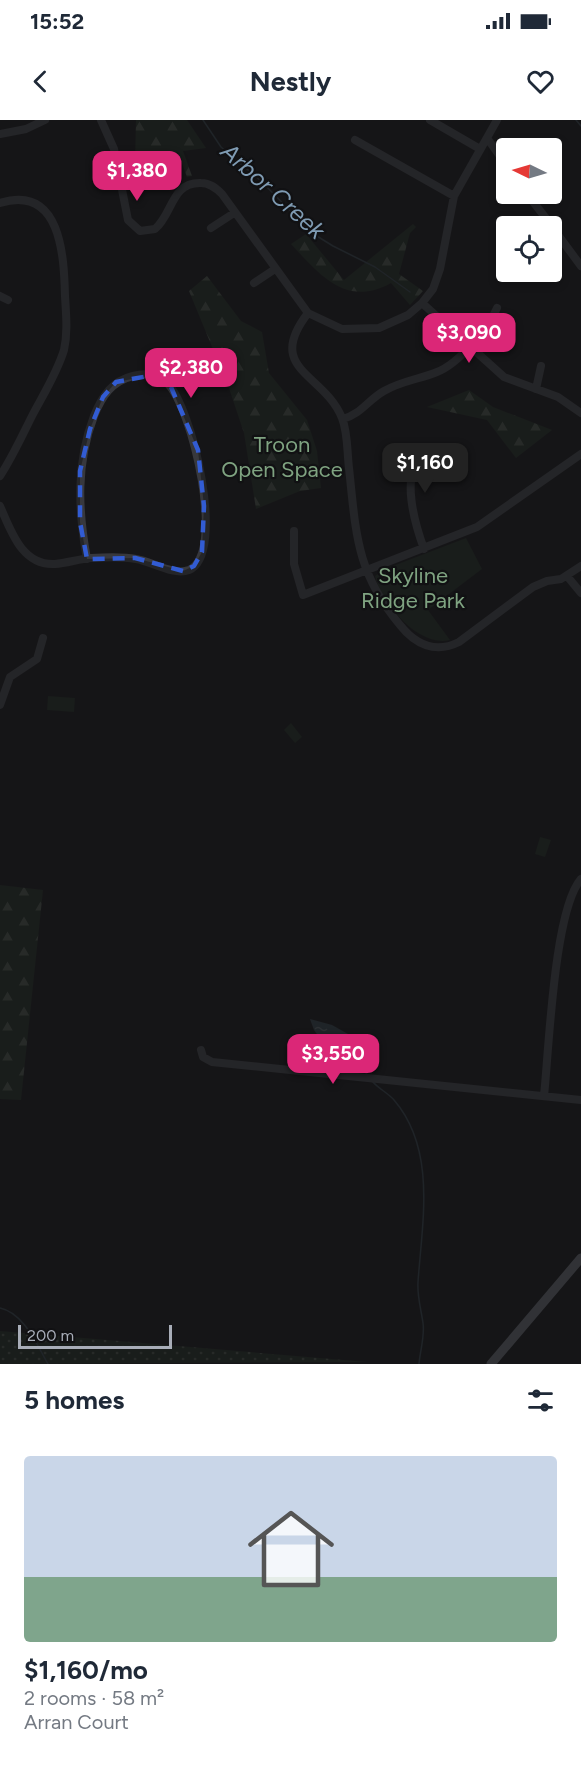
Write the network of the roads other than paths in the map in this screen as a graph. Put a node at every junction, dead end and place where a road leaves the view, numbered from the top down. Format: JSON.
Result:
{"nodes":[{"id":1,"x":45,"y":120,"type":"edge"},
{"id":2,"x":100,"y":120,"type":"edge"},
{"id":3,"x":430,"y":120,"type":"edge"},
{"id":4,"x":497,"y":120,"type":"edge"},
{"id":5,"x":0,"y":134,"type":"edge"},
{"id":6,"x":487,"y":138,"type":"junction"},
{"id":7,"x":355,"y":140,"type":"dead end"},
{"id":8,"x":480,"y":149,"type":"junction"},
{"id":9,"x":496,"y":151,"type":"edge"},
{"id":10,"x":454,"y":196,"type":"junction"},
{"id":11,"x":0,"y":203,"type":"edge"},
{"id":12,"x":535,"y":204,"type":"edge"},
{"id":13,"x":234,"y":213,"type":"junction"},
{"id":14,"x":544,"y":216,"type":"edge"},
{"id":15,"x":211,"y":228,"type":"dead end"},
{"id":16,"x":562,"y":239,"type":"edge"},
{"id":17,"x":579,"y":260,"type":"edge"},
{"id":18,"x":274,"y":269,"type":"junction"},
{"id":19,"x":254,"y":283,"type":"dead end"},
{"id":20,"x":0,"y":297,"type":"edge"},
{"id":21,"x":8,"y":300,"type":"dead end"},
{"id":22,"x":422,"y":303,"type":"junction"},
{"id":23,"x":497,"y":308,"type":"dead end"},
{"id":24,"x":308,"y":313,"type":"junction"},
{"id":25,"x":469,"y":346,"type":"junction"},
{"id":26,"x":541,"y":366,"type":"dead end"},
{"id":27,"x":536,"y":389,"type":"junction"},
{"id":28,"x":581,"y":413,"type":"edge"},
{"id":29,"x":343,"y":419,"type":"junction"},
{"id":30,"x":581,"y":454,"type":"edge"},
{"id":31,"x":453,"y":455,"type":"dead end"},
{"id":32,"x":0,"y":476,"type":"edge"},
{"id":33,"x":0,"y":506,"type":"edge"},
{"id":34,"x":294,"y":531,"type":"dead end"},
{"id":35,"x":424,"y":549,"type":"junction"},
{"id":36,"x":87,"y":559,"type":"junction"},
{"id":37,"x":581,"y":566,"type":"edge"},
{"id":38,"x":366,"y":572,"type":"junction"},
{"id":39,"x":567,"y":576,"type":"junction"},
{"id":40,"x":581,"y":593,"type":"edge"},
{"id":41,"x":43,"y":638,"type":"dead end"},
{"id":42,"x":0,"y":705,"type":"edge"},
{"id":43,"x":581,"y":879,"type":"edge"},
{"id":44,"x":201,"y":1050,"type":"dead end"},
{"id":45,"x":544,"y":1096,"type":"junction"},
{"id":46,"x":581,"y":1100,"type":"edge"},
{"id":47,"x":581,"y":1258,"type":"edge"},
{"id":48,"x":491,"y":1364,"type":"edge"}],
"edges":[{"from":1,"to":5,"type":"street"},
{"from":2,"to":13,"type":"street"},
{"from":3,"to":8,"type":"street"},
{"from":4,"to":6,"type":"street"},
{"from":6,"to":8,"type":"street"},
{"from":6,"to":9,"type":"street"},
{"from":7,"to":10,"type":"street"},
{"from":8,"to":10,"type":"street"},
{"from":10,"to":22,"type":"street"},
{"from":11,"to":32,"type":"street"},
{"from":12,"to":14,"type":"street"},
{"from":13,"to":15,"type":"street"},
{"from":13,"to":18,"type":"street"},
{"from":16,"to":17,"type":"street"},
{"from":18,"to":19,"type":"street"},
{"from":18,"to":24,"type":"street"},
{"from":20,"to":21,"type":"street"},
{"from":22,"to":24,"type":"street"},
{"from":22,"to":25,"type":"street"},
{"from":23,"to":25,"type":"street"},
{"from":24,"to":29,"type":"street"},
{"from":25,"to":27,"type":"street"},
{"from":25,"to":29,"type":"street"},
{"from":26,"to":27,"type":"street"},
{"from":27,"to":28,"type":"street"},
{"from":29,"to":38,"type":"street"},
{"from":30,"to":35,"type":"street"},
{"from":31,"to":35,"type":"street"},
{"from":33,"to":36,"type":"street"},
{"from":34,"to":38,"type":"street"},
{"from":35,"to":38,"type":"street"},
{"from":36,"to":36,"type":"street"},
{"from":37,"to":39,"type":"street"},
{"from":38,"to":39,"type":"street"},
{"from":39,"to":40,"type":"street"},
{"from":41,"to":42,"type":"street"},
{"from":43,"to":45,"type":"street"},
{"from":44,"to":45,"type":"street"},
{"from":45,"to":46,"type":"street"},
{"from":47,"to":48,"type":"main road"}]}
